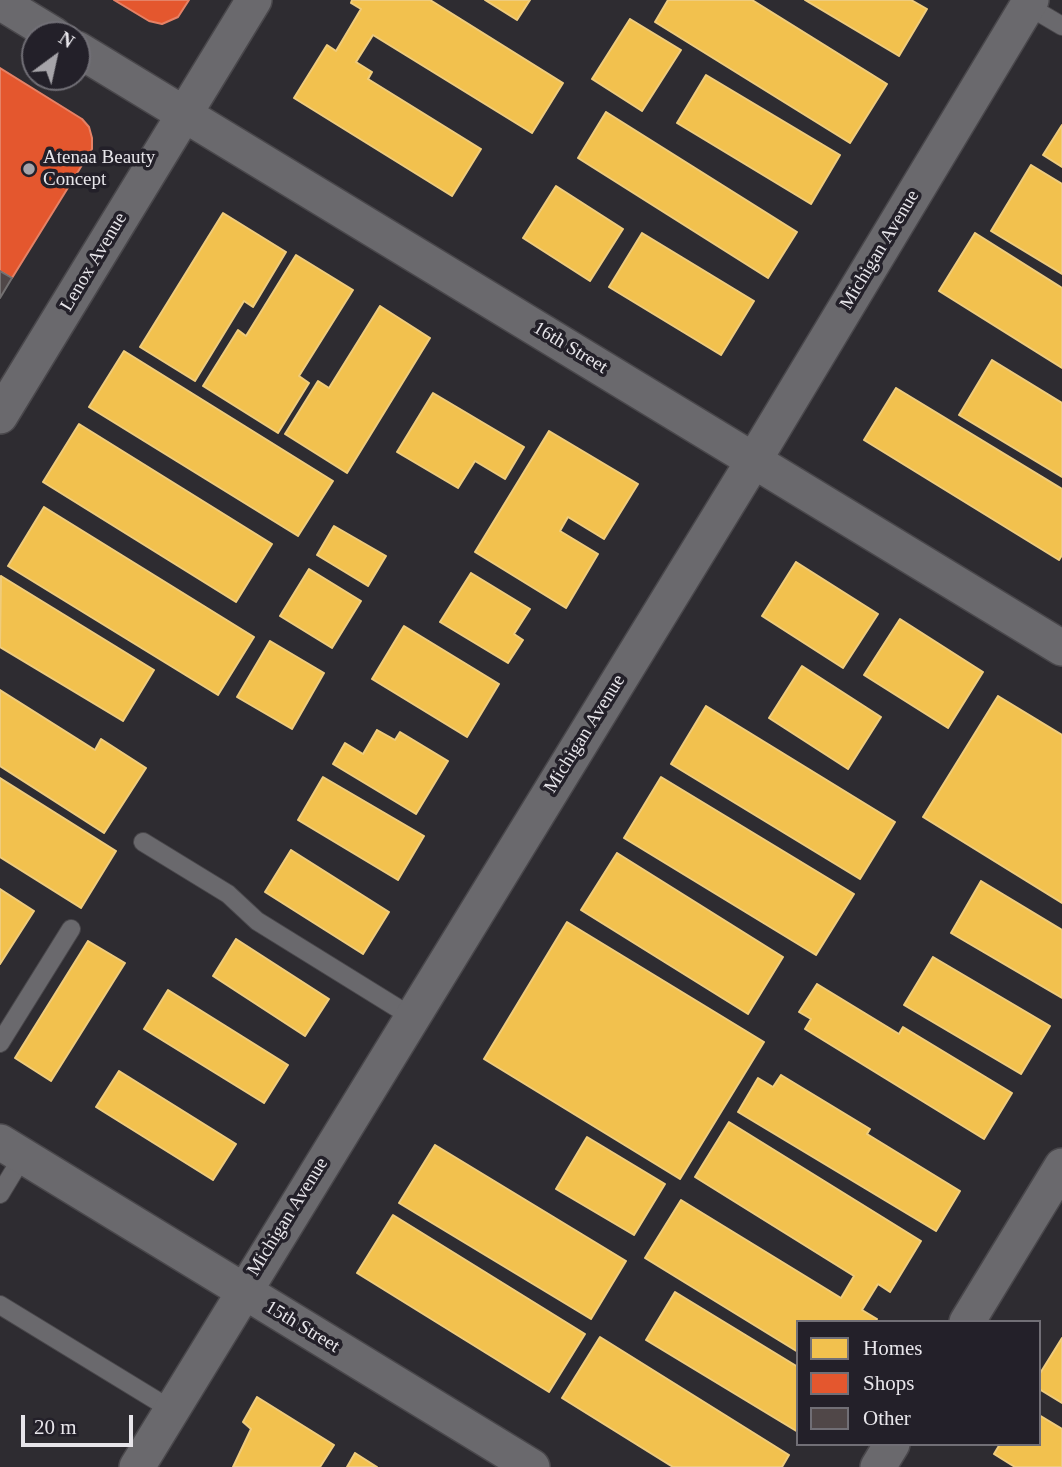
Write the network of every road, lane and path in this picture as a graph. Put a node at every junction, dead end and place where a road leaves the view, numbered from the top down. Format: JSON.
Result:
{"nodes":[{"id":1,"x":254,"y":0,"type":"edge"},
{"id":2,"x":0,"y":2,"type":"edge"},
{"id":3,"x":1026,"y":2,"type":"edge"},
{"id":4,"x":31,"y":21,"type":"edge"},
{"id":5,"x":1062,"y":26,"type":"edge"},
{"id":6,"x":91,"y":58,"type":"edge"},
{"id":7,"x":183,"y":115,"type":"junction"},
{"id":8,"x":0,"y":416,"type":"edge"},
{"id":9,"x":754,"y":460,"type":"junction"},
{"id":10,"x":1062,"y":649,"type":"edge"},
{"id":11,"x":143,"y":842,"type":"dead end"},
{"id":12,"x":71,"y":929,"type":"dead end"},
{"id":13,"x":412,"y":1017,"type":"junction"},
{"id":14,"x":0,"y":1043,"type":"edge"},
{"id":15,"x":12,"y":1149,"type":"edge"},
{"id":16,"x":1062,"y":1166,"type":"edge"},
{"id":17,"x":0,"y":1194,"type":"edge"},
{"id":18,"x":243,"y":1291,"type":"junction"},
{"id":19,"x":0,"y":1305,"type":"edge"},
{"id":20,"x":968,"y":1320,"type":"edge"},
{"id":21,"x":172,"y":1410,"type":"junction"},
{"id":22,"x":891,"y":1446,"type":"edge"},
{"id":23,"x":137,"y":1467,"type":"edge"},
{"id":24,"x":532,"y":1467,"type":"edge"},
{"id":25,"x":878,"y":1467,"type":"edge"}],
"edges":[{"from":1,"to":7,"type":"street","name":"Lenox Avenue"},
{"from":2,"to":4,"type":"street"},
{"from":3,"to":5,"type":"lane"},
{"from":3,"to":9,"type":"street","name":"Michigan Avenue"},
{"from":6,"to":7,"type":"street","name":"16th Street"},
{"from":7,"to":8,"type":"street","name":"Lenox Avenue"},
{"from":7,"to":9,"type":"street","name":"16th Street"},
{"from":9,"to":10,"type":"street","name":"16th Street"},
{"from":9,"to":13,"type":"street","name":"Michigan Avenue"},
{"from":11,"to":13,"type":"lane"},
{"from":12,"to":14,"type":"lane"},
{"from":13,"to":18,"type":"street","name":"Michigan Avenue"},
{"from":15,"to":17,"type":"lane"},
{"from":15,"to":18,"type":"street","name":"15th Street"},
{"from":16,"to":20,"type":"street"},
{"from":18,"to":21,"type":"street","name":"Michigan Avenue"},
{"from":18,"to":24,"type":"street","name":"15th Street"},
{"from":19,"to":21,"type":"lane"},
{"from":21,"to":23,"type":"street","name":"Michigan Avenue"},
{"from":22,"to":25,"type":"street"}]}
